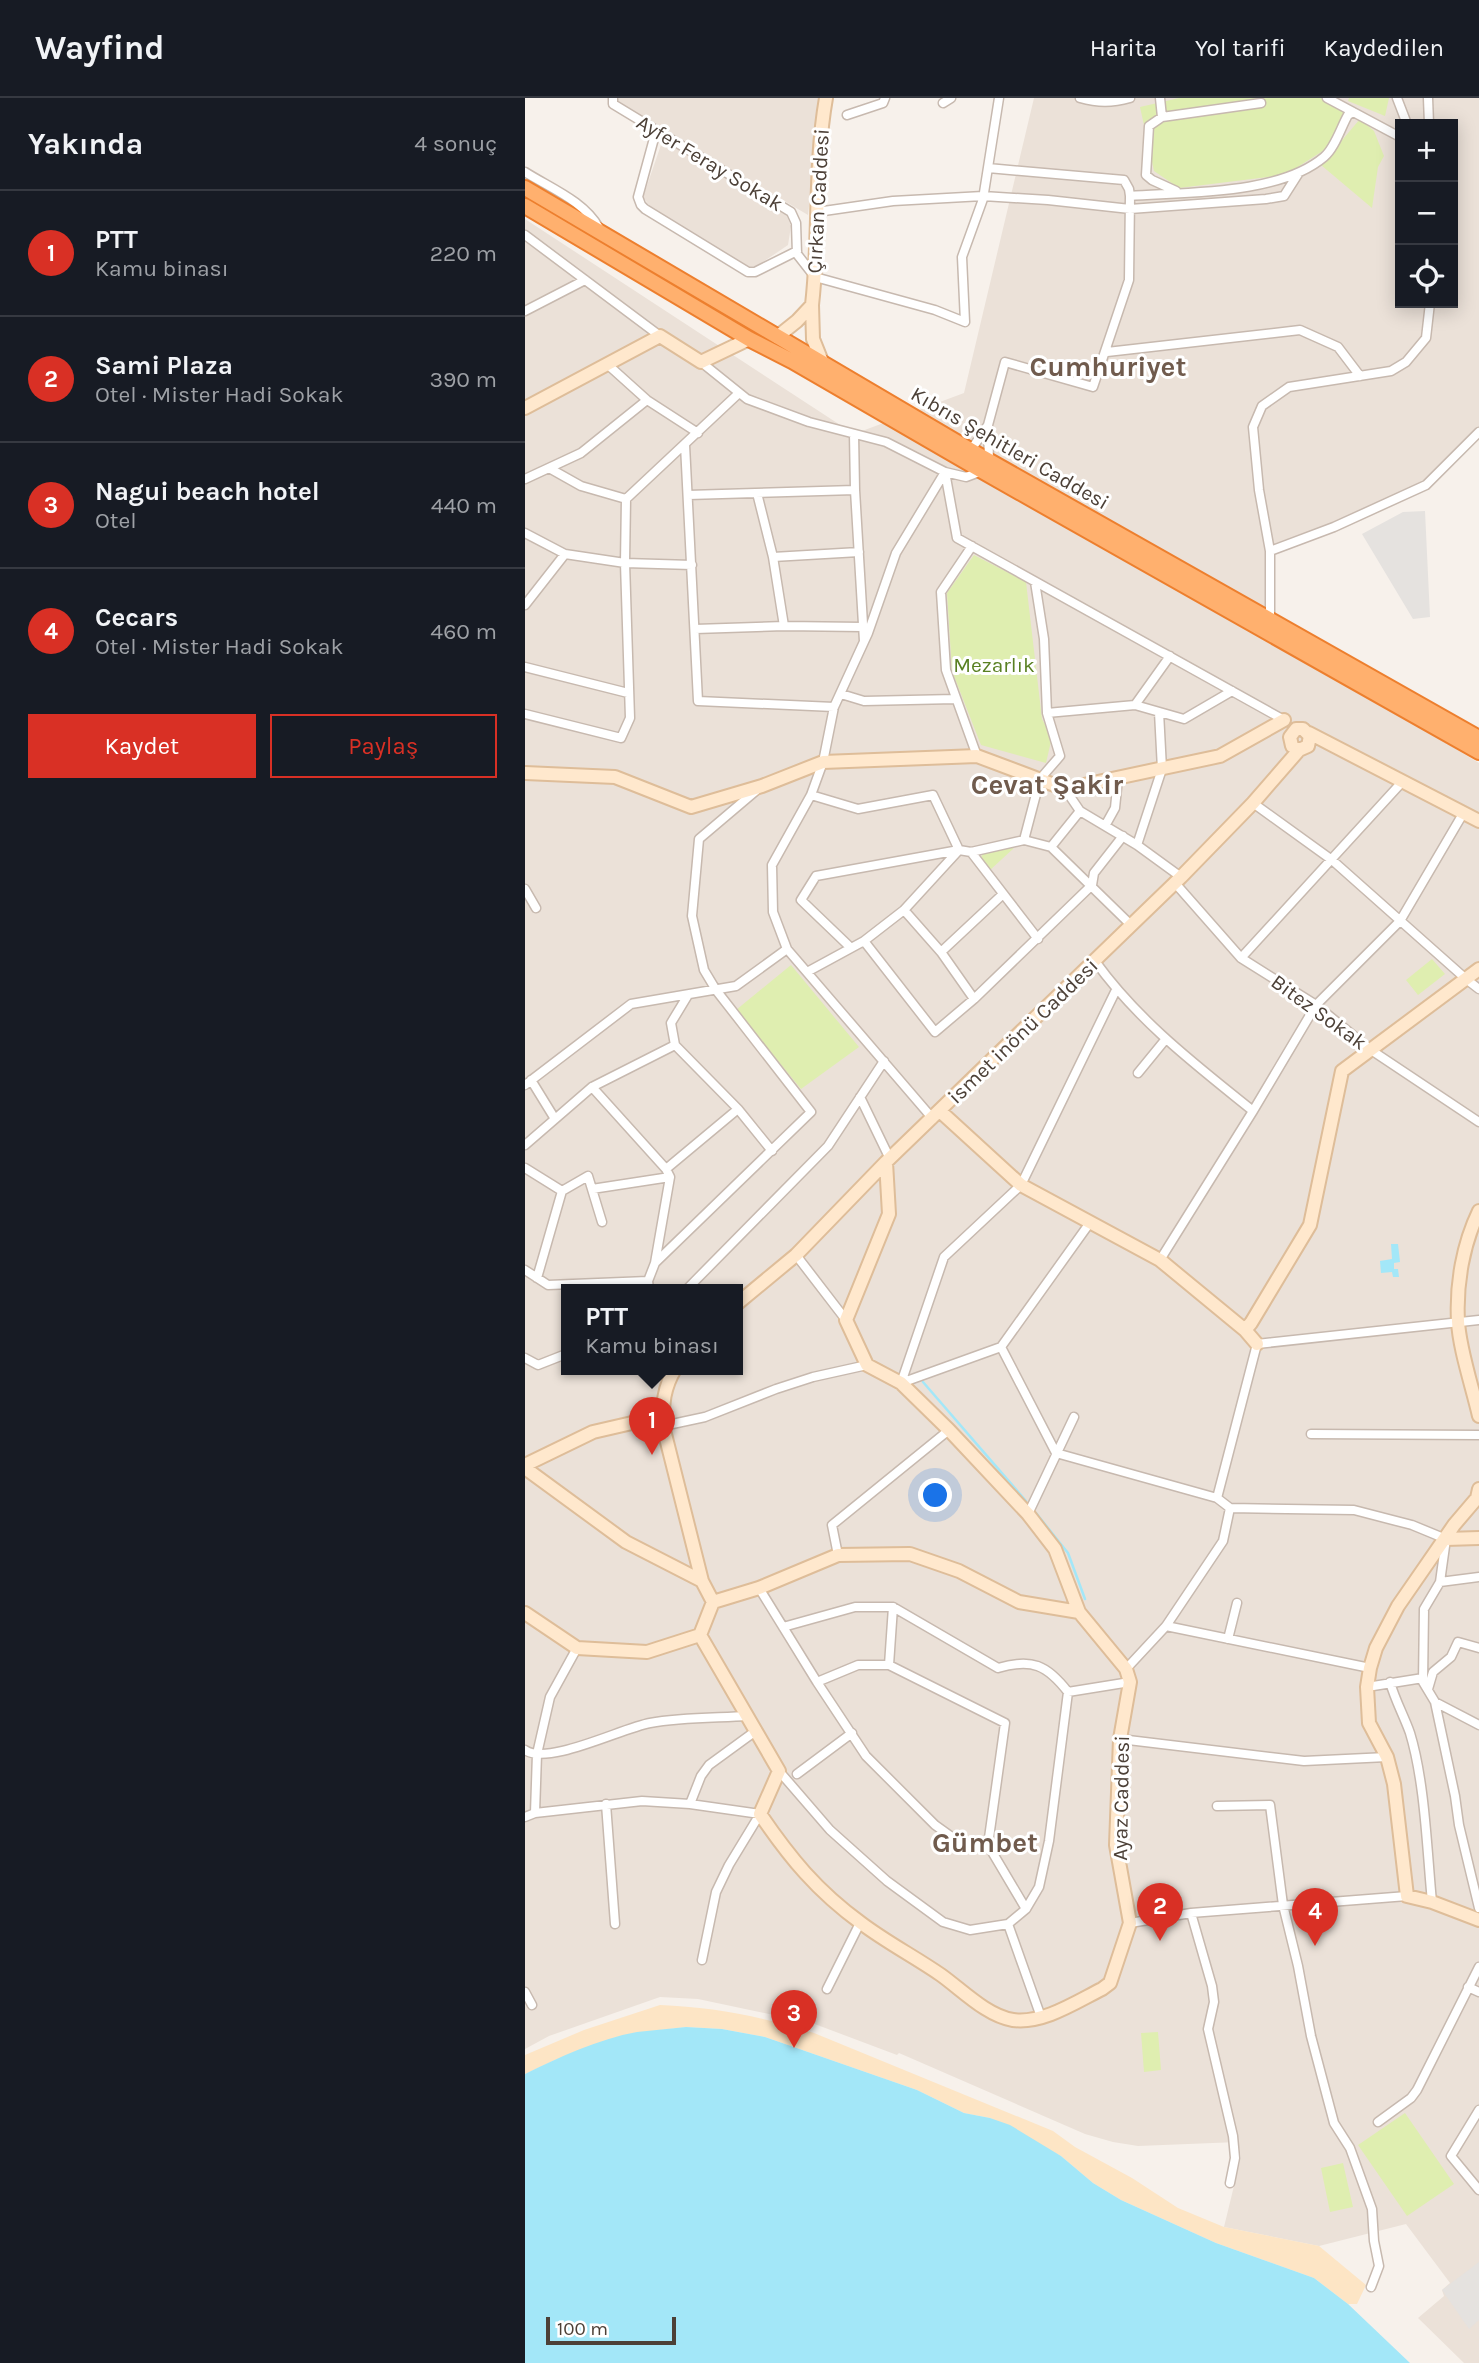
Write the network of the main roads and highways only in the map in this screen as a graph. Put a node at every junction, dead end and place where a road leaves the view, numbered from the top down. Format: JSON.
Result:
{"nodes":[{"id":1,"x":525,"y":188,"type":"edge"},
{"id":2,"x":525,"y":206,"type":"edge"},
{"id":3,"x":986,"y":466,"type":"junction"},
{"id":4,"x":1479,"y":738,"type":"edge"},
{"id":5,"x":1479,"y":752,"type":"edge"}],
"edges":[{"from":1,"to":3,"type":"highway","name":"Kıbrıs Şehitleri Caddesi"},
{"from":2,"to":3,"type":"highway","name":"Kıbrıs Şehitleri Caddesi"},
{"from":3,"to":4,"type":"highway","name":"Kıbrıs Şehitleri Caddesi"},
{"from":3,"to":5,"type":"highway","name":"Kıbrıs Şehitleri Caddesi"}]}
